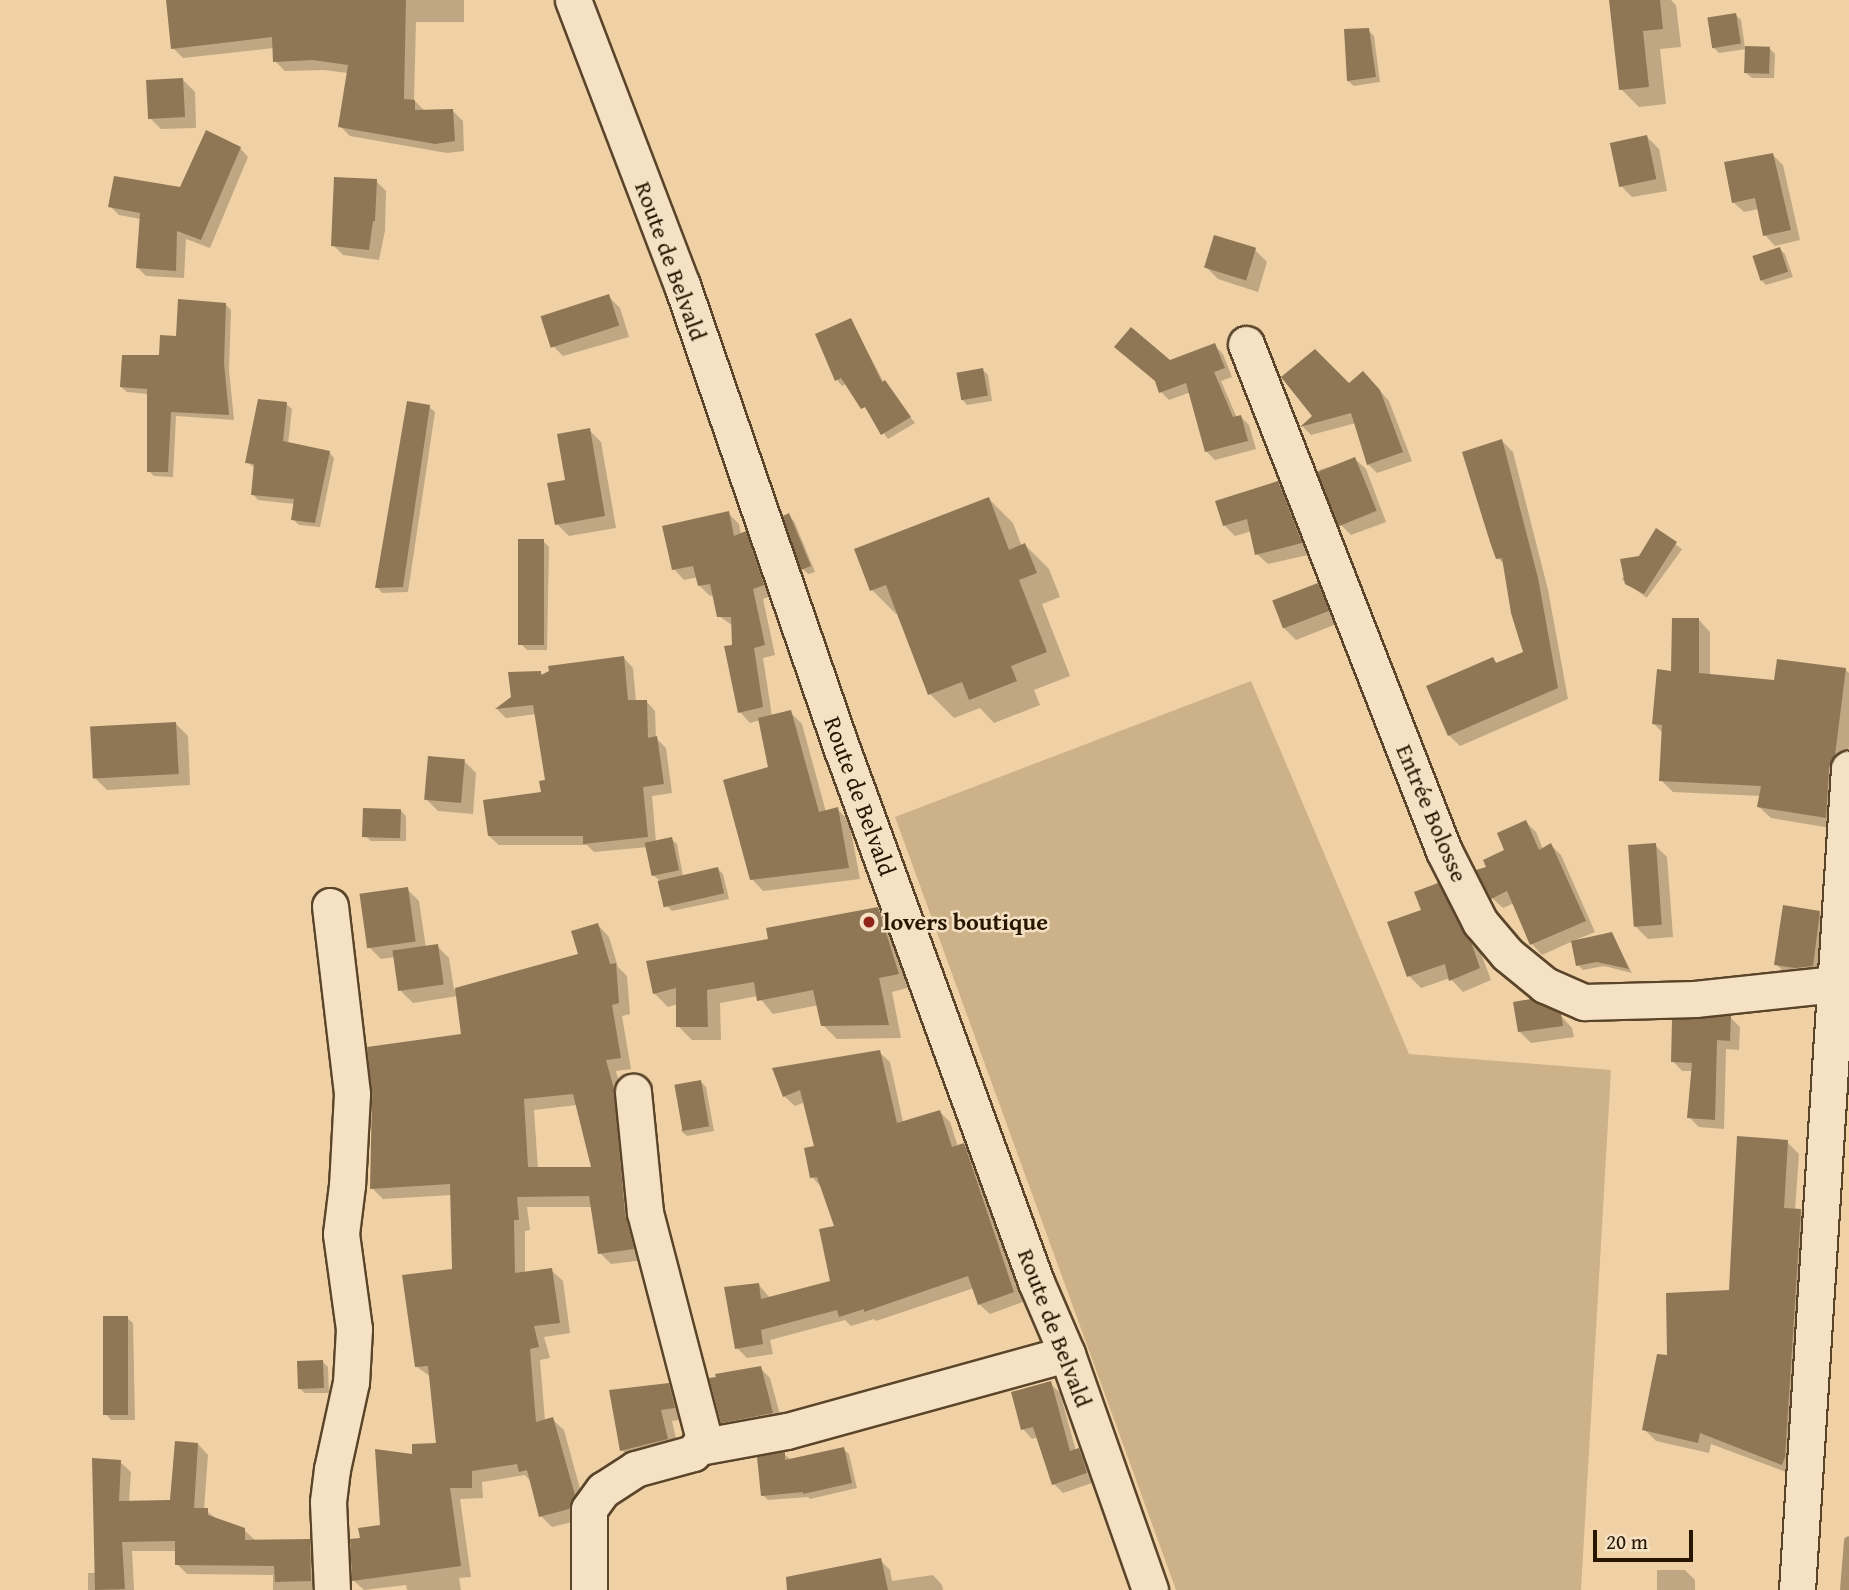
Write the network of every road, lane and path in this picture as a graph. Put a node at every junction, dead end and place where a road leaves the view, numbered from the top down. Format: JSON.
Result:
{"nodes":[{"id":1,"x":573,"y":0,"type":"edge"},
{"id":2,"x":1246,"y":344,"type":"dead end"},
{"id":3,"x":1849,"y":769,"type":"edge"},
{"id":4,"x":1845,"y":902,"type":"edge"},
{"id":5,"x":330,"y":906,"type":"dead end"},
{"id":6,"x":1835,"y":984,"type":"junction"},
{"id":7,"x":633,"y":1092,"type":"dead end"},
{"id":8,"x":1067,"y":1354,"type":"junction"},
{"id":9,"x":699,"y":1447,"type":"junction"},
{"id":10,"x":332,"y":1590,"type":"edge"},
{"id":11,"x":589,"y":1590,"type":"edge"},
{"id":12,"x":1150,"y":1590,"type":"edge"},
{"id":13,"x":1797,"y":1590,"type":"edge"}],
"edges":[{"from":1,"to":8,"type":"street","name":"Route de Belvald"},
{"from":2,"to":6,"type":"street","name":"Entrée Bolosse"},
{"from":3,"to":4,"type":"street"},
{"from":4,"to":6,"type":"street"},
{"from":5,"to":10,"type":"street"},
{"from":6,"to":13,"type":"street"},
{"from":7,"to":9,"type":"street"},
{"from":8,"to":9,"type":"street"},
{"from":8,"to":12,"type":"street","name":"Route de Belvald"},
{"from":9,"to":11,"type":"street"}]}
